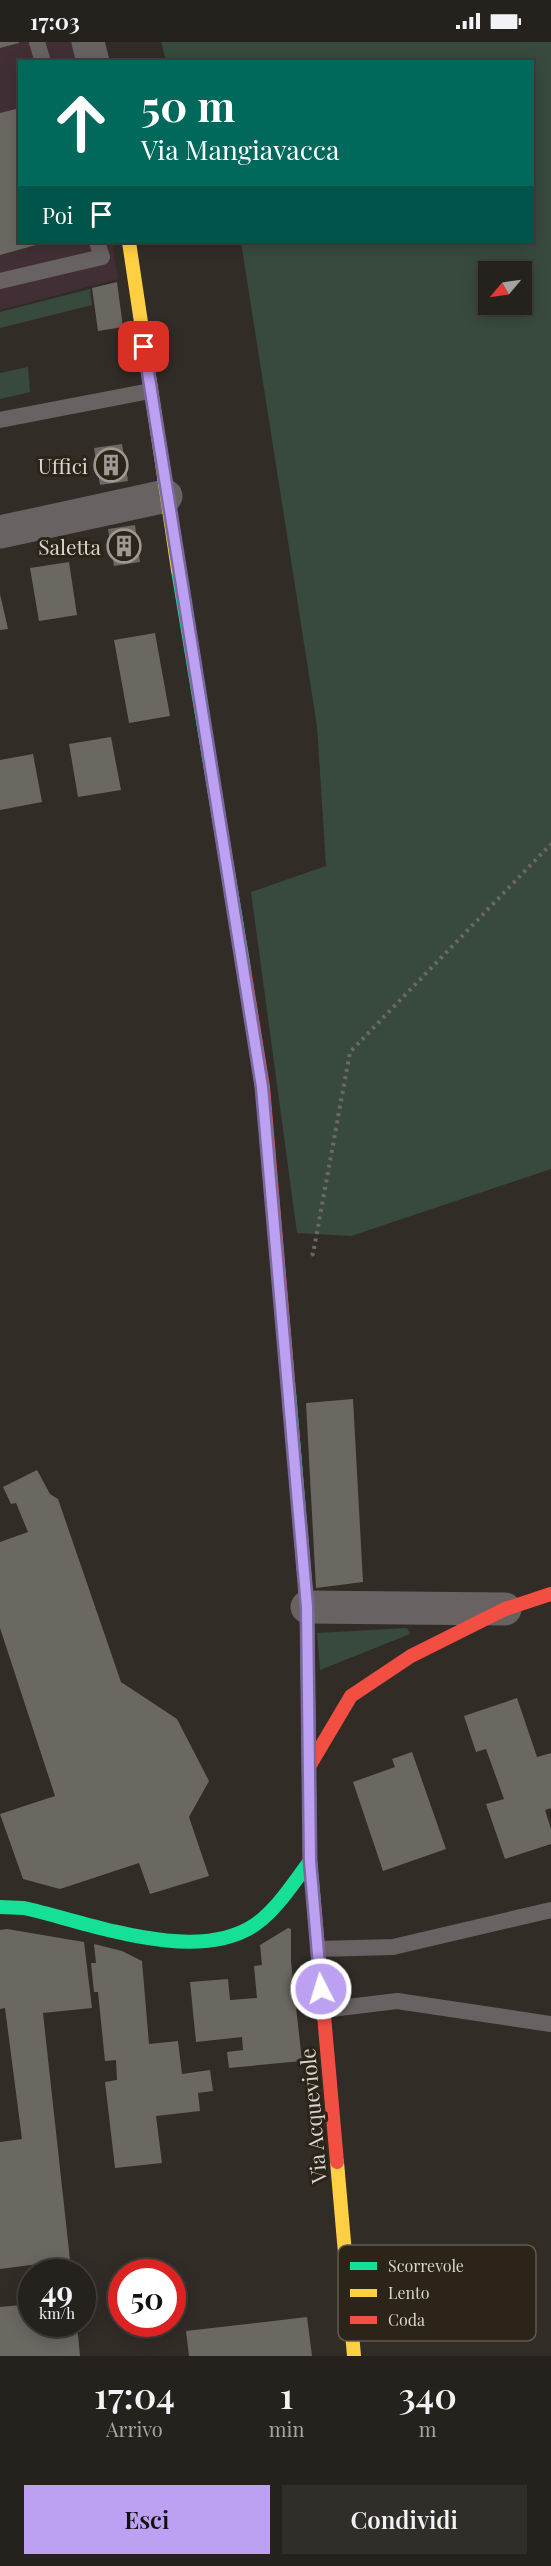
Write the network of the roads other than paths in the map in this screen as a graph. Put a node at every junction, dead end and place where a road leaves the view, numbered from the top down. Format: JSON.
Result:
{"nodes":[{"id":1,"x":37,"y":42,"type":"edge"},
{"id":2,"x":88,"y":42,"type":"edge"},
{"id":3,"x":42,"y":60,"type":"edge"},
{"id":4,"x":92,"y":60,"type":"edge"},
{"id":5,"x":97,"y":243,"type":"edge"},
{"id":6,"x":129,"y":243,"type":"edge"},
{"id":7,"x":0,"y":281,"type":"edge"},
{"id":8,"x":150,"y":391,"type":"junction"},
{"id":9,"x":0,"y":420,"type":"edge"},
{"id":10,"x":166,"y":496,"type":"junction"},
{"id":11,"x":0,"y":532,"type":"edge"},
{"id":12,"x":551,"y":1594,"type":"edge"},
{"id":13,"x":307,"y":1607,"type":"junction"},
{"id":14,"x":505,"y":1609,"type":"junction"},
{"id":15,"x":310,"y":1765,"type":"junction"},
{"id":16,"x":310,"y":1861,"type":"junction"},
{"id":17,"x":0,"y":1907,"type":"edge"},
{"id":18,"x":551,"y":1910,"type":"edge"},
{"id":19,"x":318,"y":1949,"type":"junction"},
{"id":20,"x":323,"y":2010,"type":"junction"},
{"id":21,"x":551,"y":2024,"type":"edge"},
{"id":22,"x":344,"y":2245,"type":"edge"},
{"id":23,"x":353,"y":2341,"type":"edge"},
{"id":24,"x":354,"y":2356,"type":"edge"}],
"edges":[{"from":1,"to":3,"type":"lane"},
{"from":2,"to":4,"type":"street"},
{"from":5,"to":7,"type":"lane"},
{"from":6,"to":8,"type":"street","name":"Via Acqueviole"},
{"from":8,"to":9,"type":"lane"},
{"from":8,"to":10,"type":"street","name":"Via Acqueviole"},
{"from":10,"to":11,"type":"street"},
{"from":10,"to":13,"type":"street","name":"Via Acqueviole"},
{"from":12,"to":14,"type":"street"},
{"from":13,"to":14,"type":"street"},
{"from":13,"to":15,"type":"street","name":"Via Acqueviole"},
{"from":14,"to":15,"type":"street"},
{"from":15,"to":16,"type":"street","name":"Via Acqueviole"},
{"from":16,"to":17,"type":"street"},
{"from":16,"to":19,"type":"street","name":"Via Acqueviole"},
{"from":18,"to":19,"type":"lane"},
{"from":19,"to":20,"type":"street","name":"Via Acqueviole"},
{"from":20,"to":21,"type":"lane"},
{"from":20,"to":22,"type":"street","name":"Via Acqueviole"},
{"from":23,"to":24,"type":"street","name":"Via Acqueviole"}]}
